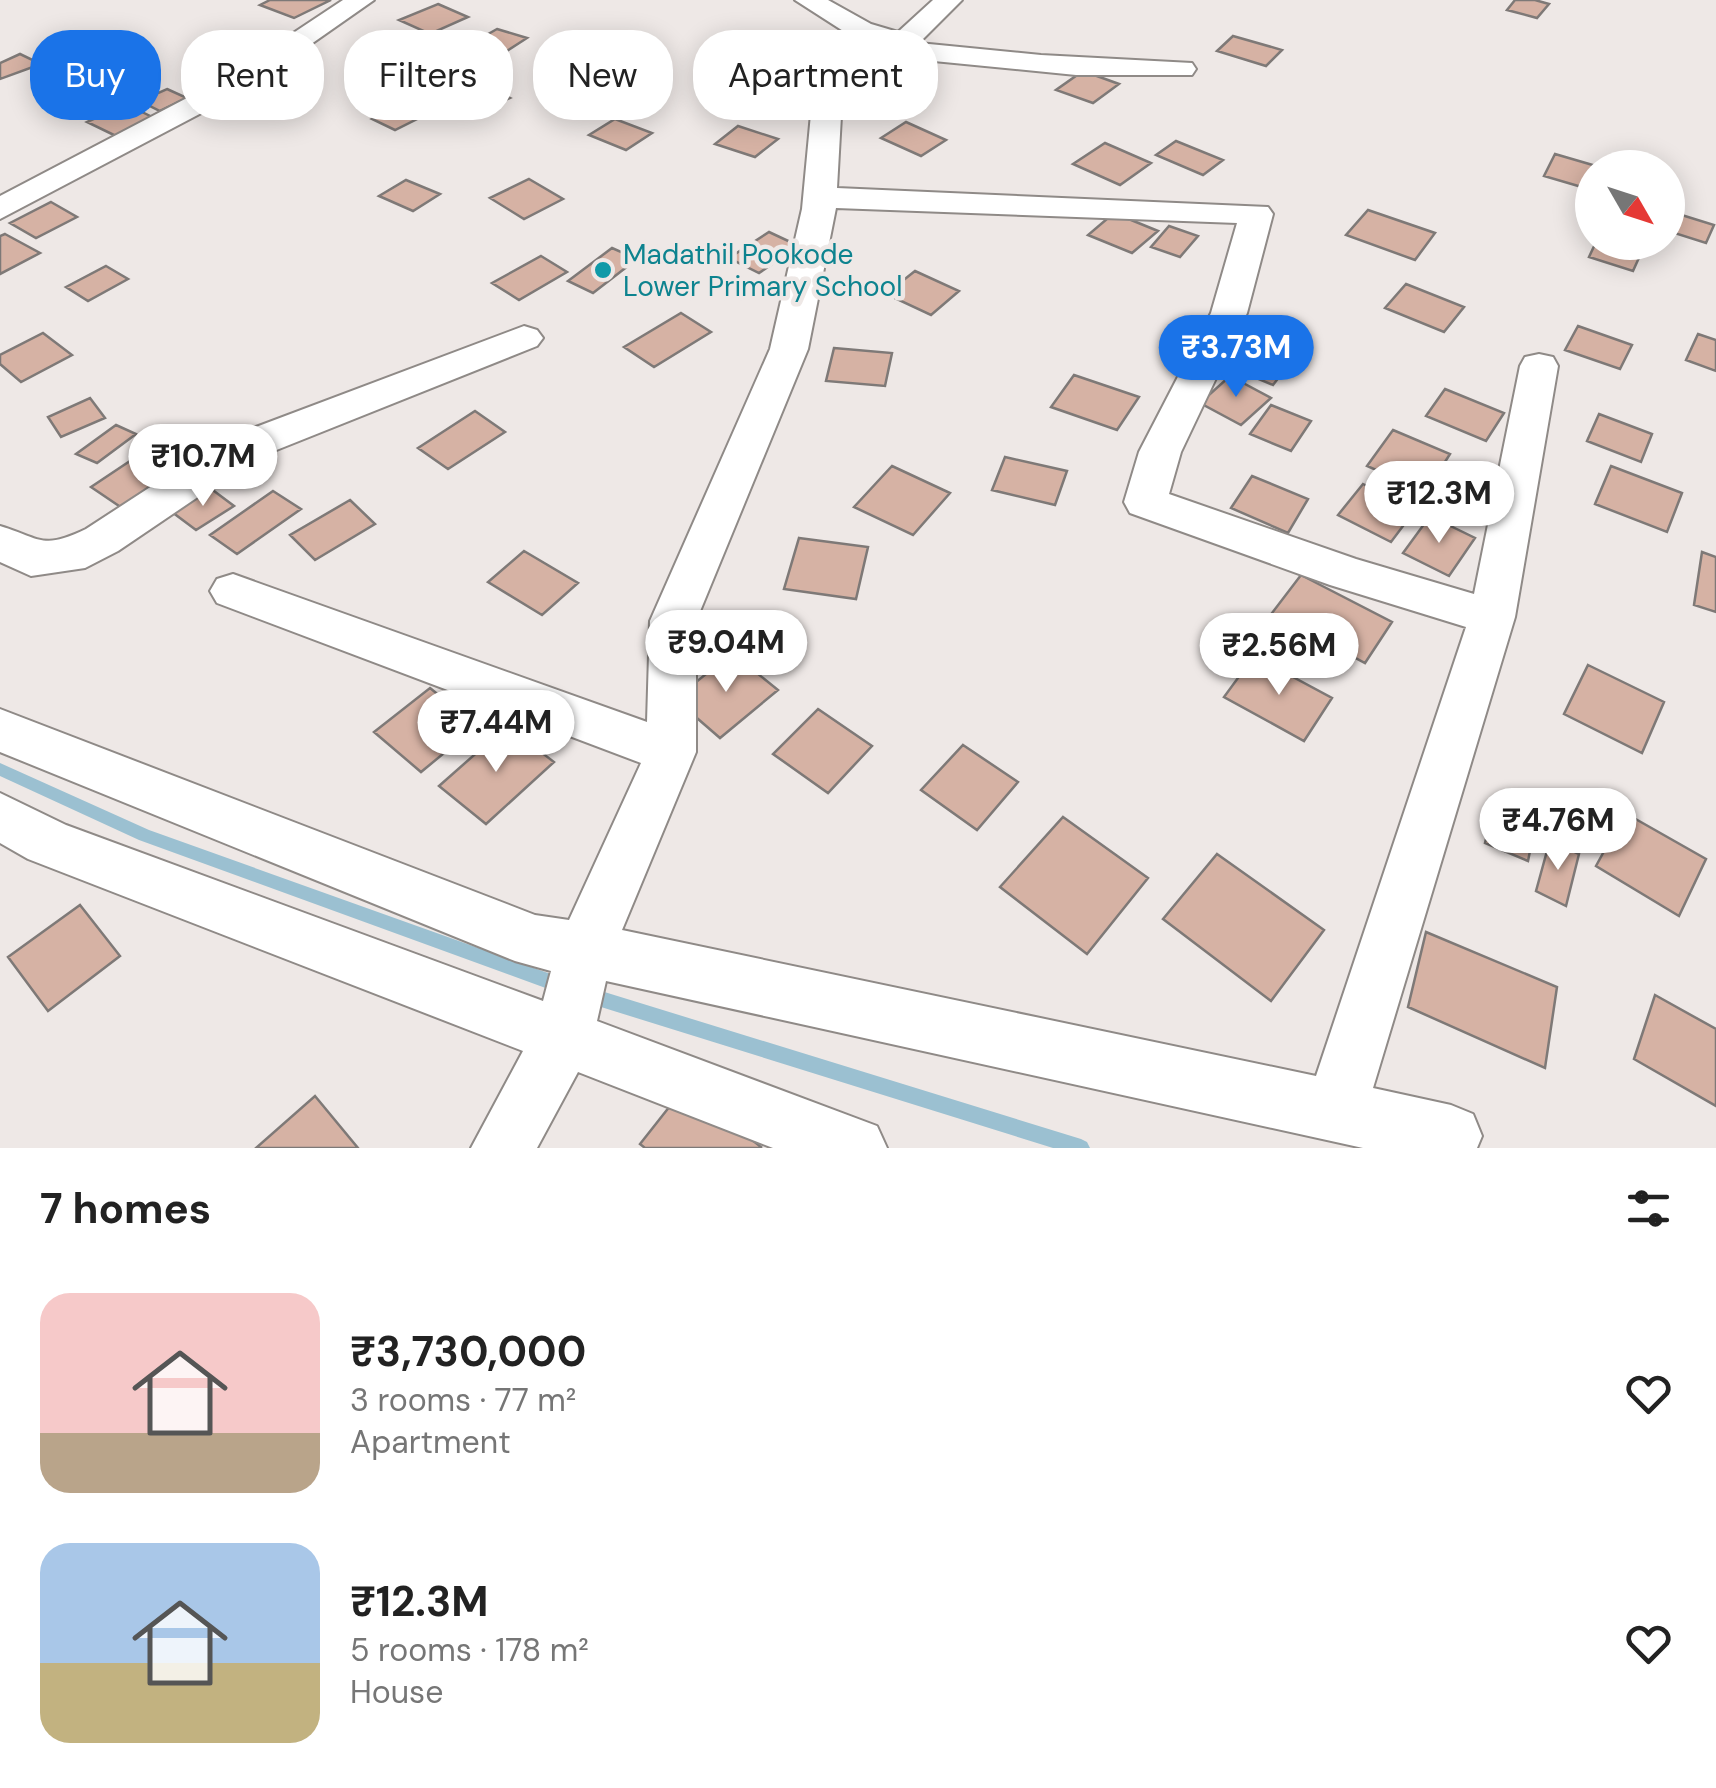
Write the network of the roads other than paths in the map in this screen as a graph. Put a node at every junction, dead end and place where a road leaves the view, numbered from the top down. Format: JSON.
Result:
{"nodes":[{"id":1,"x":361,"y":0,"type":"edge"},
{"id":2,"x":808,"y":0,"type":"edge"},
{"id":3,"x":950,"y":0,"type":"edge"},
{"id":4,"x":861,"y":30,"type":"edge"},
{"id":5,"x":919,"y":30,"type":"edge"},
{"id":6,"x":938,"y":52,"type":"edge"},
{"id":7,"x":1182,"y":69,"type":"dead end"},
{"id":8,"x":826,"y":120,"type":"edge"},
{"id":9,"x":820,"y":198,"type":"junction"},
{"id":10,"x":0,"y":209,"type":"edge"},
{"id":11,"x":524,"y":338,"type":"dead end"},
{"id":12,"x":1539,"y":366,"type":"dead end"},
{"id":13,"x":0,"y":542,"type":"edge"},
{"id":14,"x":234,"y":591,"type":"dead end"},
{"id":15,"x":1492,"y":617,"type":"junction"},
{"id":16,"x":0,"y":730,"type":"edge"},
{"id":17,"x":670,"y":752,"type":"junction"},
{"id":18,"x":0,"y":816,"type":"edge"},
{"id":19,"x":585,"y":949,"type":"junction"},
{"id":20,"x":564,"y":1037,"type":"junction"},
{"id":21,"x":1334,"y":1112,"type":"junction"},
{"id":22,"x":1451,"y":1136,"type":"dead end"},
{"id":23,"x":503,"y":1148,"type":"edge"},
{"id":24,"x":855,"y":1148,"type":"edge"}],
"edges":[{"from":1,"to":10,"type":"street"},
{"from":2,"to":4,"type":"street"},
{"from":3,"to":5,"type":"street"},
{"from":6,"to":7,"type":"street"},
{"from":8,"to":9,"type":"street"},
{"from":9,"to":15,"type":"street"},
{"from":9,"to":17,"type":"street"},
{"from":11,"to":13,"type":"street"},
{"from":12,"to":15,"type":"street"},
{"from":14,"to":17,"type":"street"},
{"from":15,"to":21,"type":"street"},
{"from":16,"to":19,"type":"street"},
{"from":17,"to":19,"type":"street"},
{"from":18,"to":20,"type":"street"},
{"from":19,"to":20,"type":"street"},
{"from":19,"to":21,"type":"street"},
{"from":20,"to":23,"type":"street"},
{"from":20,"to":24,"type":"street"},
{"from":21,"to":22,"type":"street"}]}
